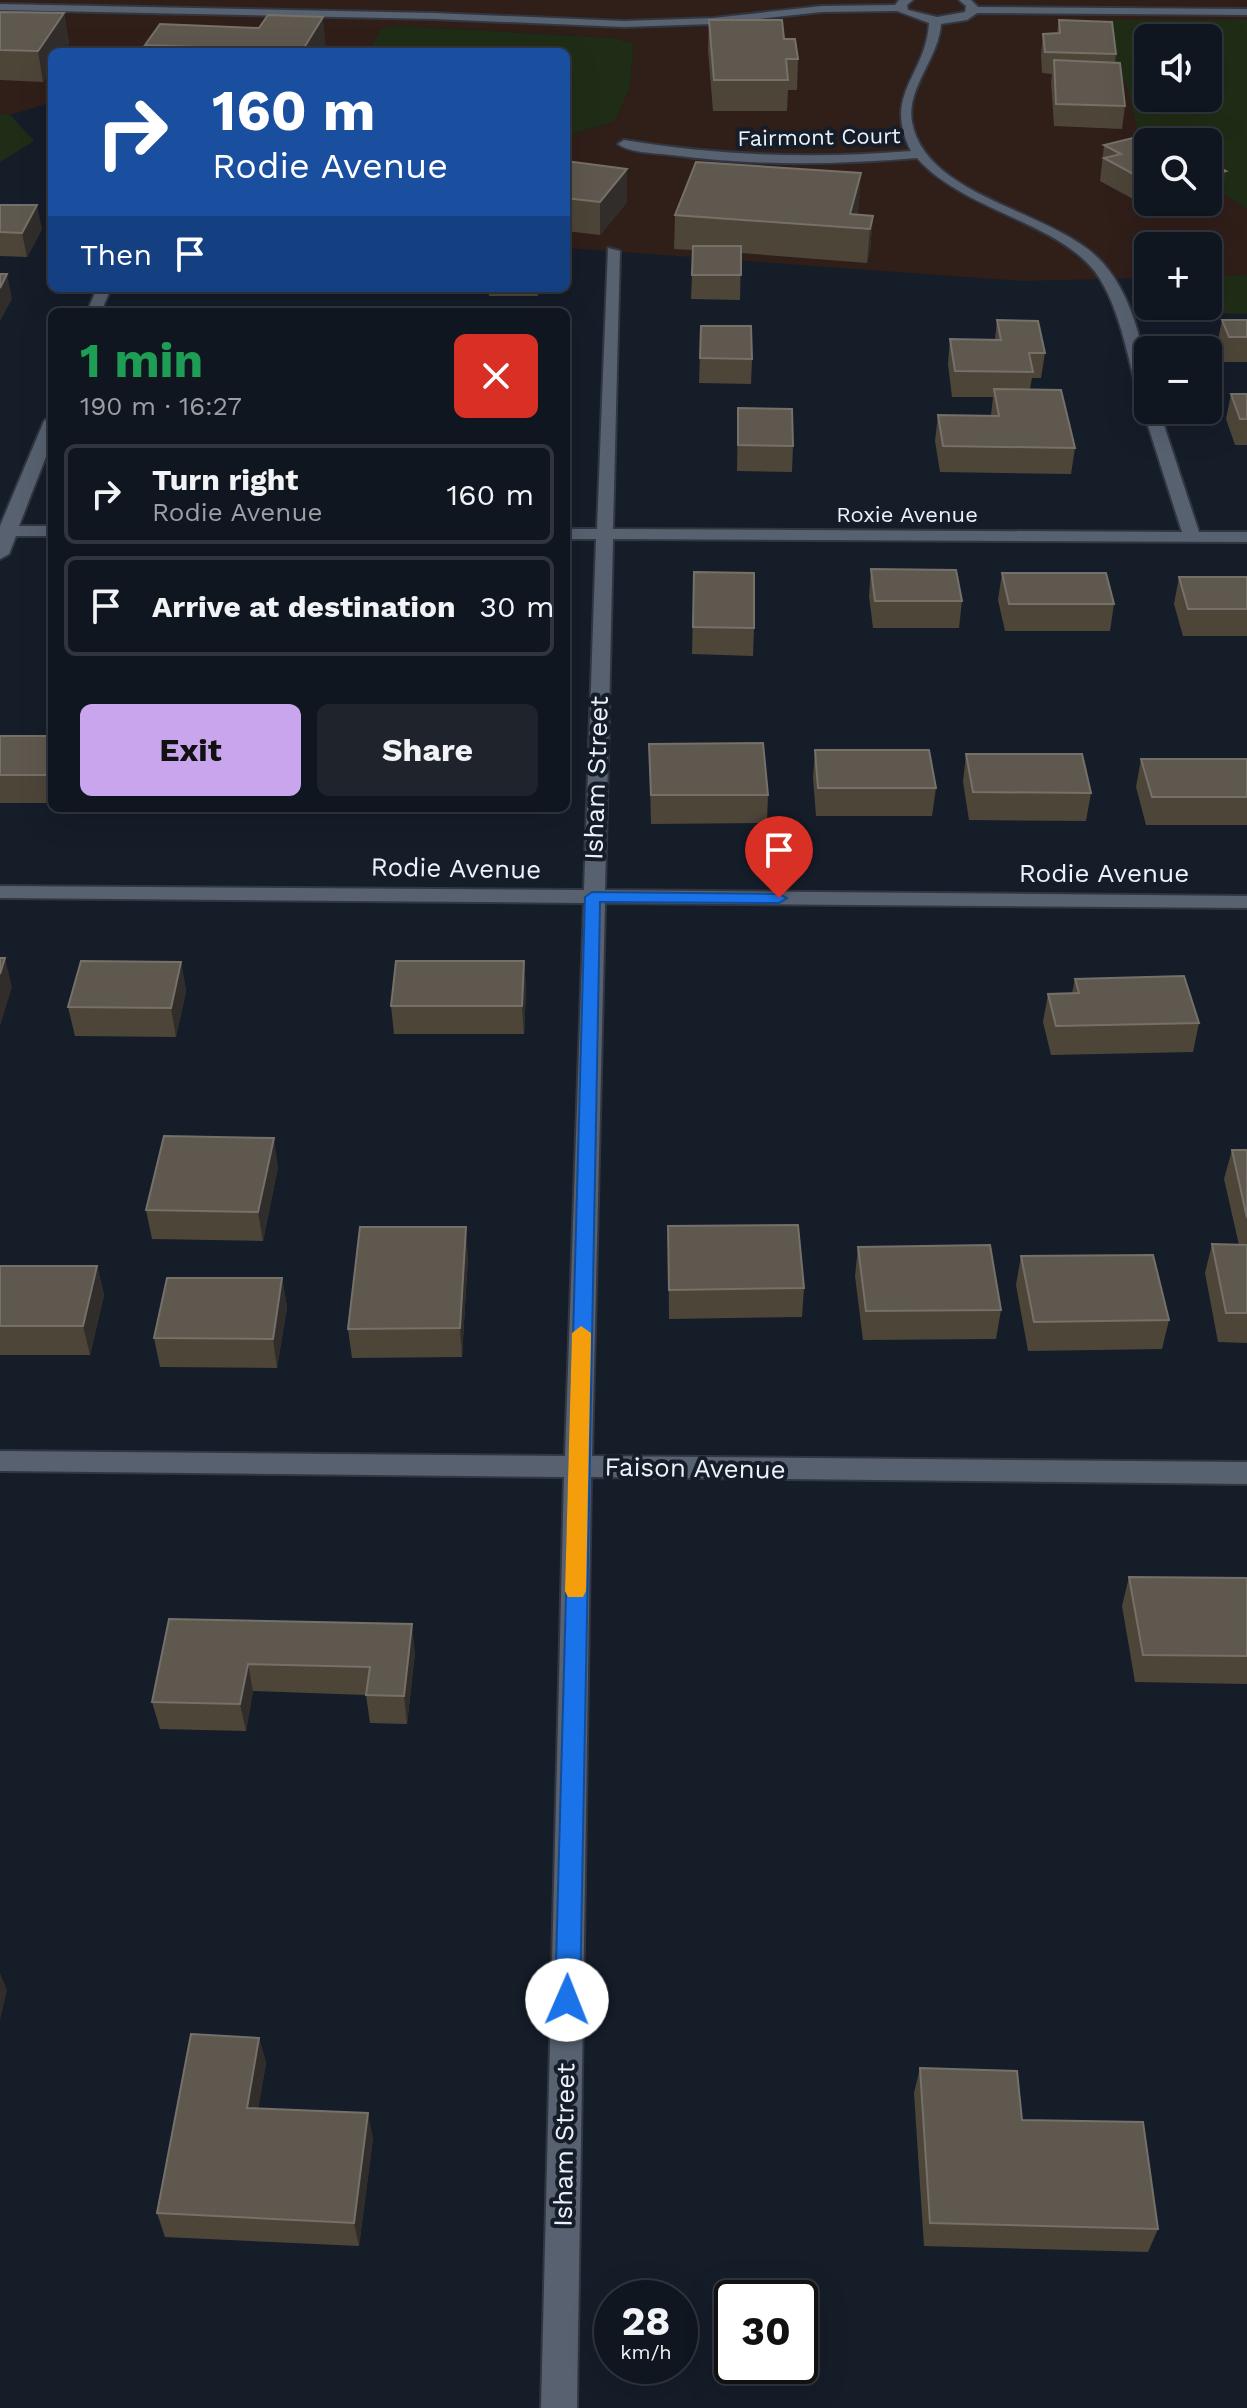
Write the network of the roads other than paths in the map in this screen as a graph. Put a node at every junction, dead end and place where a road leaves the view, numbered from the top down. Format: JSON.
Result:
{"nodes":[{"id":1,"x":962,"y":0,"type":"edge"},
{"id":2,"x":903,"y":4,"type":"edge"},
{"id":3,"x":0,"y":7,"type":"edge"},
{"id":4,"x":974,"y":10,"type":"junction"},
{"id":5,"x":1247,"y":12,"type":"edge"},
{"id":6,"x":935,"y":20,"type":"junction"},
{"id":7,"x":624,"y":144,"type":"dead end"},
{"id":8,"x":920,"y":154,"type":"junction"},
{"id":9,"x":613,"y":251,"type":"dead end"},
{"id":10,"x":1134,"y":358,"type":"edge"},
{"id":11,"x":1156,"y":424,"type":"edge"},
{"id":12,"x":48,"y":430,"type":"edge"},
{"id":13,"x":5,"y":531,"type":"edge"},
{"id":14,"x":48,"y":531,"type":"edge"},
{"id":15,"x":570,"y":534,"type":"edge"},
{"id":16,"x":604,"y":534,"type":"junction"},
{"id":17,"x":1192,"y":537,"type":"junction"},
{"id":18,"x":1247,"y":537,"type":"edge"},
{"id":19,"x":0,"y":554,"type":"edge"},
{"id":20,"x":0,"y":892,"type":"edge"},
{"id":21,"x":592,"y":897,"type":"junction"},
{"id":22,"x":1247,"y":902,"type":"edge"},
{"id":23,"x":0,"y":1461,"type":"edge"},
{"id":24,"x":578,"y":1467,"type":"junction"},
{"id":25,"x":1247,"y":1473,"type":"edge"},
{"id":26,"x":559,"y":2408,"type":"edge"}],
"edges":[{"from":1,"to":4,"type":"street"},
{"from":2,"to":3,"type":"street"},
{"from":2,"to":6,"type":"street"},
{"from":4,"to":5,"type":"street"},
{"from":4,"to":6,"type":"street"},
{"from":6,"to":8,"type":"street"},
{"from":7,"to":8,"type":"street","name":"Fairmont Court"},
{"from":8,"to":10,"type":"street"},
{"from":9,"to":16,"type":"street","name":"Isham Street"},
{"from":11,"to":17,"type":"street"},
{"from":12,"to":13,"type":"street"},
{"from":13,"to":14,"type":"street"},
{"from":13,"to":19,"type":"street"},
{"from":15,"to":16,"type":"street","name":"Roxie Avenue"},
{"from":16,"to":17,"type":"street","name":"Roxie Avenue"},
{"from":16,"to":21,"type":"street","name":"Isham Street"},
{"from":17,"to":18,"type":"street","name":"Roxie Avenue"},
{"from":20,"to":21,"type":"street","name":"Rodie Avenue"},
{"from":21,"to":22,"type":"street","name":"Rodie Avenue"},
{"from":21,"to":24,"type":"street","name":"Isham Street"},
{"from":23,"to":24,"type":"street","name":"Faison Avenue"},
{"from":24,"to":25,"type":"street","name":"Faison Avenue"},
{"from":24,"to":26,"type":"street","name":"Isham Street"}]}
